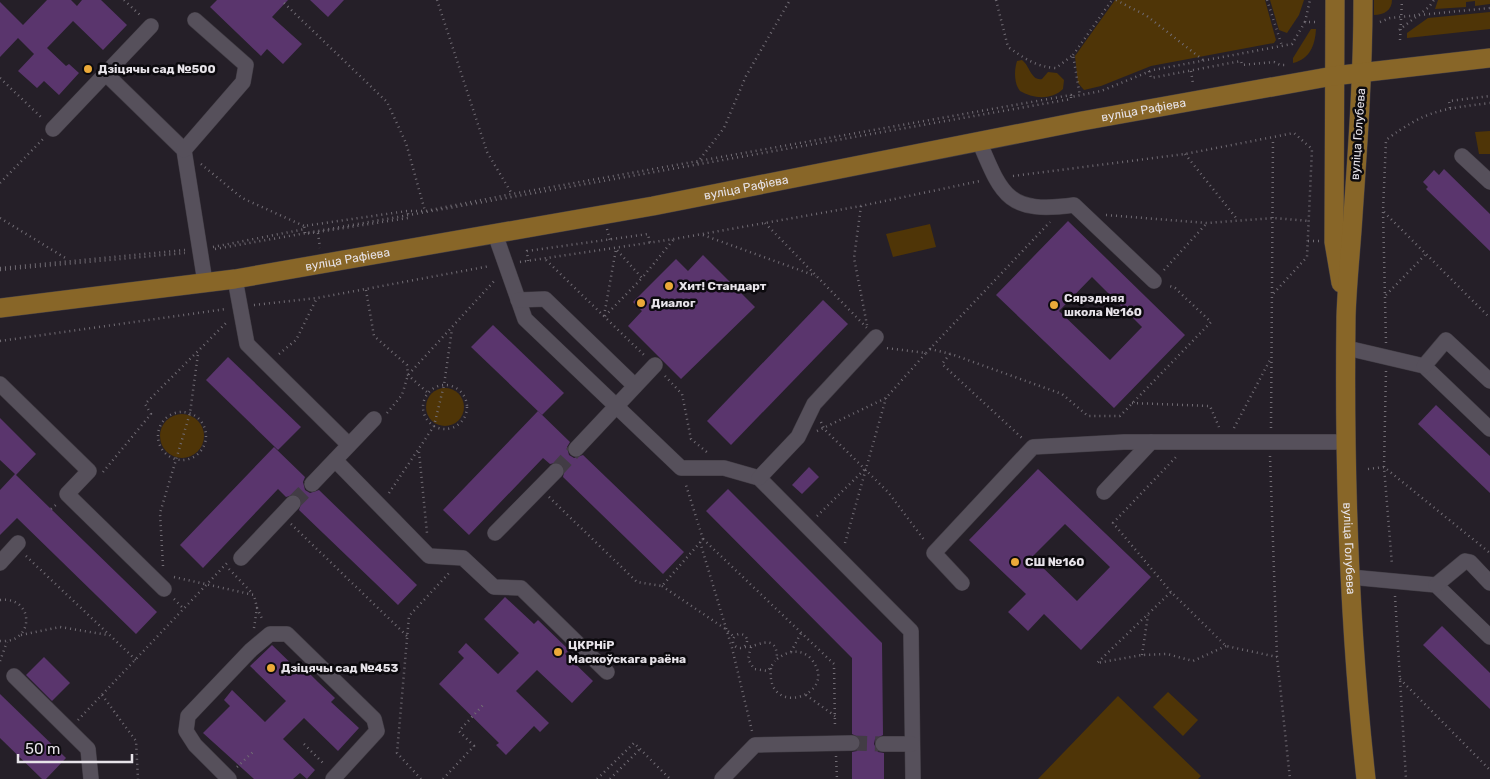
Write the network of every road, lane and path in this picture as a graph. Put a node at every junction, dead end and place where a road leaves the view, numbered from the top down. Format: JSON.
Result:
{"nodes":[{"id":1,"x":124,"y":0,"type":"edge"},
{"id":2,"x":437,"y":0,"type":"edge"},
{"id":3,"x":790,"y":0,"type":"edge"},
{"id":4,"x":996,"y":0,"type":"edge"},
{"id":5,"x":1112,"y":0,"type":"edge"},
{"id":6,"x":1116,"y":0,"type":"edge"},
{"id":7,"x":1267,"y":0,"type":"edge"},
{"id":8,"x":1310,"y":0,"type":"edge"},
{"id":9,"x":1335,"y":0,"type":"edge"},
{"id":10,"x":1363,"y":0,"type":"edge"},
{"id":11,"x":1402,"y":0,"type":"edge"},
{"id":12,"x":1434,"y":0,"type":"edge"},
{"id":13,"x":284,"y":4,"type":"dead end"},
{"id":14,"x":1490,"y":8,"type":"edge"},
{"id":15,"x":1418,"y":15,"type":"junction"},
{"id":16,"x":1400,"y":17,"type":"junction"},
{"id":17,"x":195,"y":20,"type":"dead end"},
{"id":18,"x":1305,"y":22,"type":"junction"},
{"id":19,"x":1317,"y":22,"type":"dead end"},
{"id":20,"x":1376,"y":22,"type":"dead end"},
{"id":21,"x":151,"y":26,"type":"joint"},
{"id":22,"x":1399,"y":30,"type":"junction"},
{"id":23,"x":1400,"y":40,"type":"dead end"},
{"id":24,"x":1282,"y":46,"type":"junction"},
{"id":25,"x":1073,"y":55,"type":"junction"},
{"id":26,"x":1490,"y":58,"type":"edge"},
{"id":27,"x":1204,"y":60,"type":"junction"},
{"id":28,"x":1287,"y":65,"type":"dead end"},
{"id":29,"x":1149,"y":71,"type":"junction"},
{"id":30,"x":1362,"y":72,"type":"junction"},
{"id":31,"x":106,"y":74,"type":"junction"},
{"id":32,"x":1333,"y":76,"type":"junction"},
{"id":33,"x":0,"y":78,"type":"edge"},
{"id":34,"x":1080,"y":96,"type":"junction"},
{"id":35,"x":1490,"y":96,"type":"edge"},
{"id":36,"x":1490,"y":104,"type":"edge"},
{"id":37,"x":1450,"y":108,"type":"junction"},
{"id":38,"x":53,"y":129,"type":"junction"},
{"id":39,"x":1274,"y":138,"type":"junction"},
{"id":40,"x":979,"y":141,"type":"junction"},
{"id":41,"x":184,"y":150,"type":"junction"},
{"id":42,"x":1185,"y":154,"type":"junction"},
{"id":43,"x":1462,"y":156,"type":"dead end"},
{"id":44,"x":697,"y":164,"type":"junction"},
{"id":45,"x":994,"y":178,"type":"junction"},
{"id":46,"x":1490,"y":182,"type":"edge"},
{"id":47,"x":0,"y":183,"type":"edge"},
{"id":48,"x":512,"y":194,"type":"junction"},
{"id":49,"x":861,"y":206,"type":"junction"},
{"id":50,"x":1065,"y":206,"type":"junction"},
{"id":51,"x":1383,"y":211,"type":"junction"},
{"id":52,"x":426,"y":212,"type":"junction"},
{"id":53,"x":408,"y":213,"type":"junction"},
{"id":54,"x":1082,"y":213,"type":"junction"},
{"id":55,"x":0,"y":218,"type":"edge"},
{"id":56,"x":1274,"y":218,"type":"junction"},
{"id":57,"x":1237,"y":220,"type":"junction"},
{"id":58,"x":1309,"y":221,"type":"junction"},
{"id":59,"x":765,"y":223,"type":"junction"},
{"id":60,"x":1207,"y":223,"type":"junction"},
{"id":61,"x":304,"y":229,"type":"junction"},
{"id":62,"x":495,"y":234,"type":"junction"},
{"id":63,"x":702,"y":234,"type":"junction"},
{"id":64,"x":674,"y":240,"type":"junction"},
{"id":65,"x":650,"y":243,"type":"junction"},
{"id":66,"x":616,"y":249,"type":"junction"},
{"id":67,"x":201,"y":250,"type":"junction"},
{"id":68,"x":1425,"y":255,"type":"junction"},
{"id":69,"x":69,"y":261,"type":"junction"},
{"id":70,"x":528,"y":261,"type":"junction"},
{"id":71,"x":507,"y":265,"type":"junction"},
{"id":72,"x":0,"y":269,"type":"edge"},
{"id":73,"x":817,"y":276,"type":"junction"},
{"id":74,"x":642,"y":278,"type":"junction"},
{"id":75,"x":235,"y":279,"type":"junction"},
{"id":76,"x":1154,"y":281,"type":"junction"},
{"id":77,"x":205,"y":282,"type":"junction"},
{"id":78,"x":366,"y":290,"type":"junction"},
{"id":79,"x":1273,"y":294,"type":"junction"},
{"id":80,"x":1386,"y":296,"type":"junction"},
{"id":81,"x":317,"y":298,"type":"junction"},
{"id":82,"x":518,"y":300,"type":"junction"},
{"id":83,"x":240,"y":306,"type":"junction"},
{"id":84,"x":0,"y":308,"type":"edge"},
{"id":85,"x":1346,"y":316,"type":"junction"},
{"id":86,"x":1490,"y":318,"type":"edge"},
{"id":87,"x":452,"y":327,"type":"junction"},
{"id":88,"x":872,"y":333,"type":"junction"},
{"id":89,"x":0,"y":341,"type":"edge"},
{"id":90,"x":930,"y":348,"type":"junction"},
{"id":91,"x":1346,"y":348,"type":"junction"},
{"id":92,"x":198,"y":352,"type":"junction"},
{"id":93,"x":926,"y":353,"type":"junction"},
{"id":94,"x":951,"y":354,"type":"junction"},
{"id":95,"x":1272,"y":356,"type":"junction"},
{"id":96,"x":1386,"y":358,"type":"junction"},
{"id":97,"x":268,"y":364,"type":"junction"},
{"id":98,"x":655,"y":365,"type":"dead end"},
{"id":99,"x":1424,"y":366,"type":"junction"},
{"id":100,"x":408,"y":376,"type":"junction"},
{"id":101,"x":1490,"y":382,"type":"edge"},
{"id":102,"x":0,"y":384,"type":"edge"},
{"id":103,"x":444,"y":385,"type":"junction"},
{"id":104,"x":635,"y":386,"type":"junction"},
{"id":105,"x":428,"y":393,"type":"junction"},
{"id":106,"x":886,"y":398,"type":"junction"},
{"id":107,"x":1132,"y":403,"type":"junction"},
{"id":108,"x":814,"y":404,"type":"junction"},
{"id":109,"x":616,"y":406,"type":"junction"},
{"id":110,"x":190,"y":413,"type":"junction"},
{"id":111,"x":379,"y":418,"type":"joint"},
{"id":112,"x":434,"y":426,"type":"junction"},
{"id":113,"x":824,"y":429,"type":"junction"},
{"id":114,"x":1490,"y":429,"type":"edge"},
{"id":115,"x":798,"y":436,"type":"junction"},
{"id":116,"x":1225,"y":440,"type":"junction"},
{"id":117,"x":1270,"y":441,"type":"junction"},
{"id":118,"x":1151,"y":442,"type":"junction"},
{"id":119,"x":1191,"y":442,"type":"junction"},
{"id":120,"x":1347,"y":442,"type":"junction"},
{"id":121,"x":349,"y":445,"type":"junction"},
{"id":122,"x":1033,"y":447,"type":"junction"},
{"id":123,"x":576,"y":449,"type":"tunnel mouth"},
{"id":124,"x":419,"y":450,"type":"junction"},
{"id":125,"x":178,"y":459,"type":"junction"},
{"id":126,"x":335,"y":460,"type":"junction"},
{"id":127,"x":1384,"y":467,"type":"junction"},
{"id":128,"x":680,"y":468,"type":"junction"},
{"id":129,"x":866,"y":468,"type":"junction"},
{"id":130,"x":1368,"y":469,"type":"dead end"},
{"id":131,"x":556,"y":471,"type":"tunnel mouth"},
{"id":132,"x":100,"y":477,"type":"dead end"},
{"id":133,"x":759,"y":478,"type":"junction"},
{"id":134,"x":312,"y":484,"type":"tunnel mouth"},
{"id":135,"x":541,"y":486,"type":"junction"},
{"id":136,"x":1104,"y":492,"type":"dead end"},
{"id":137,"x":380,"y":505,"type":"junction"},
{"id":138,"x":288,"y":509,"type":"joint"},
{"id":139,"x":806,"y":526,"type":"junction"},
{"id":140,"x":495,"y":533,"type":"dead end"},
{"id":141,"x":703,"y":539,"type":"junction"},
{"id":142,"x":700,"y":542,"type":"junction"},
{"id":143,"x":17,"y":545,"type":"joint"},
{"id":144,"x":1490,"y":552,"type":"edge"},
{"id":145,"x":934,"y":553,"type":"junction"},
{"id":146,"x":429,"y":556,"type":"junction"},
{"id":147,"x":241,"y":558,"type":"joint"},
{"id":148,"x":463,"y":558,"type":"junction"},
{"id":149,"x":840,"y":561,"type":"junction"},
{"id":150,"x":0,"y":563,"type":"edge"},
{"id":151,"x":226,"y":565,"type":"junction"},
{"id":152,"x":1350,"y":577,"type":"junction"},
{"id":153,"x":164,"y":581,"type":"junction"},
{"id":154,"x":962,"y":583,"type":"dead end"},
{"id":155,"x":1394,"y":583,"type":"junction"},
{"id":156,"x":1490,"y":583,"type":"edge"},
{"id":157,"x":207,"y":585,"type":"junction"},
{"id":158,"x":1436,"y":585,"type":"junction"},
{"id":159,"x":662,"y":586,"type":"junction"},
{"id":160,"x":1171,"y":592,"type":"junction"},
{"id":161,"x":254,"y":595,"type":"junction"},
{"id":162,"x":0,"y":600,"type":"edge"},
{"id":163,"x":257,"y":608,"type":"dead end"},
{"id":164,"x":184,"y":609,"type":"junction"},
{"id":165,"x":1149,"y":613,"type":"junction"},
{"id":166,"x":727,"y":630,"type":"junction"},
{"id":167,"x":802,"y":633,"type":"junction"},
{"id":168,"x":21,"y":635,"type":"junction"},
{"id":169,"x":108,"y":635,"type":"junction"},
{"id":170,"x":407,"y":636,"type":"junction"},
{"id":171,"x":734,"y":637,"type":"junction"},
{"id":172,"x":1490,"y":637,"type":"edge"},
{"id":173,"x":0,"y":641,"type":"edge"},
{"id":174,"x":8,"y":642,"type":"junction"},
{"id":175,"x":1226,"y":646,"type":"junction"},
{"id":176,"x":733,"y":647,"type":"junction"},
{"id":177,"x":745,"y":647,"type":"junction"},
{"id":178,"x":751,"y":648,"type":"junction"},
{"id":179,"x":791,"y":652,"type":"junction"},
{"id":180,"x":1142,"y":655,"type":"junction"},
{"id":181,"x":1277,"y":657,"type":"junction"},
{"id":182,"x":136,"y":660,"type":"junction"},
{"id":183,"x":775,"y":661,"type":"junction"},
{"id":184,"x":0,"y":662,"type":"edge"},
{"id":185,"x":771,"y":668,"type":"junction"},
{"id":186,"x":606,"y":672,"type":"dead end"},
{"id":187,"x":14,"y":676,"type":"dead end"},
{"id":188,"x":1400,"y":680,"type":"junction"},
{"id":189,"x":102,"y":695,"type":"junction"},
{"id":190,"x":806,"y":695,"type":"junction"},
{"id":191,"x":484,"y":704,"type":"dead end"},
{"id":192,"x":835,"y":716,"type":"junction"},
{"id":193,"x":69,"y":730,"type":"junction"},
{"id":194,"x":836,"y":743,"type":"junction"},
{"id":195,"x":852,"y":743,"type":"tunnel mouth"},
{"id":196,"x":304,"y":744,"type":"dead end"},
{"id":197,"x":884,"y":744,"type":"tunnel mouth"},
{"id":198,"x":912,"y":744,"type":"junction"},
{"id":199,"x":755,"y":745,"type":"junction"},
{"id":200,"x":640,"y":749,"type":"junction"},
{"id":201,"x":255,"y":750,"type":"dead end"},
{"id":202,"x":1490,"y":769,"type":"edge"},
{"id":203,"x":228,"y":778,"type":"edge"},
{"id":204,"x":334,"y":778,"type":"edge"},
{"id":205,"x":91,"y":779,"type":"edge"},
{"id":206,"x":138,"y":779,"type":"edge"},
{"id":207,"x":421,"y":779,"type":"edge"},
{"id":208,"x":443,"y":779,"type":"edge"},
{"id":209,"x":597,"y":779,"type":"edge"},
{"id":210,"x":610,"y":779,"type":"edge"},
{"id":211,"x":670,"y":779,"type":"edge"},
{"id":212,"x":722,"y":779,"type":"edge"},
{"id":213,"x":837,"y":779,"type":"edge"},
{"id":214,"x":912,"y":779,"type":"edge"},
{"id":215,"x":1290,"y":779,"type":"edge"},
{"id":216,"x":1366,"y":779,"type":"edge"},
{"id":217,"x":1406,"y":779,"type":"edge"}],
"edges":[{"from":1,"to":21,"type":"path"},
{"from":2,"to":48,"type":"path"},
{"from":3,"to":44,"type":"path"},
{"from":4,"to":25,"type":"path"},
{"from":5,"to":25,"type":"path"},
{"from":6,"to":27,"type":"path"},
{"from":7,"to":24,"type":"path"},
{"from":8,"to":18,"type":"path"},
{"from":9,"to":32,"type":"main road","name":"вуліца Голубева"},
{"from":10,"to":30,"type":"main road","name":"вуліца Голубева"},
{"from":11,"to":16,"type":"path"},
{"from":12,"to":15,"type":"path"},
{"from":13,"to":52,"type":"path"},
{"from":14,"to":15,"type":"path"},
{"from":15,"to":16,"type":"path"},
{"from":15,"to":22,"type":"path"},
{"from":16,"to":20,"type":"path"},
{"from":16,"to":22,"type":"path"},
{"from":17,"to":41,"type":"lane"},
{"from":18,"to":19,"type":"path"},
{"from":18,"to":24,"type":"path"},
{"from":21,"to":31,"type":"lane"},
{"from":22,"to":23,"type":"path"},
{"from":24,"to":27,"type":"path"},
{"from":25,"to":34,"type":"path"},
{"from":26,"to":30,"type":"main road","name":"вуліца Рафіева"},
{"from":27,"to":29,"type":"path"},
{"from":28,"to":29,"type":"path"},
{"from":29,"to":34,"type":"path"},
{"from":30,"to":32,"type":"main road","name":"вуліца Рафіева"},
{"from":30,"to":85,"type":"main road","name":"вуліца Голубева"},
{"from":31,"to":38,"type":"lane"},
{"from":31,"to":41,"type":"lane"},
{"from":32,"to":40,"type":"main road","name":"вуліца Рафіева"},
{"from":32,"to":85,"type":"main road","name":"вуліца Голубева"},
{"from":33,"to":38,"type":"path"},
{"from":34,"to":44,"type":"path"},
{"from":35,"to":37,"type":"path"},
{"from":36,"to":37,"type":"path"},
{"from":37,"to":51,"type":"path"},
{"from":38,"to":47,"type":"path"},
{"from":39,"to":42,"type":"path"},
{"from":39,"to":56,"type":"path"},
{"from":39,"to":58,"type":"path"},
{"from":40,"to":45,"type":"lane"},
{"from":40,"to":62,"type":"main road","name":"вуліца Рафіева"},
{"from":41,"to":61,"type":"path"},
{"from":41,"to":67,"type":"lane"},
{"from":42,"to":45,"type":"path"},
{"from":42,"to":57,"type":"path"},
{"from":43,"to":46,"type":"lane"},
{"from":44,"to":48,"type":"path"},
{"from":44,"to":52,"type":"path"},
{"from":45,"to":49,"type":"path"},
{"from":45,"to":50,"type":"lane"},
{"from":48,"to":52,"type":"path"},
{"from":49,"to":59,"type":"path"},
{"from":49,"to":88,"type":"path"},
{"from":50,"to":54,"type":"lane"},
{"from":50,"to":90,"type":"path"},
{"from":51,"to":68,"type":"path"},
{"from":51,"to":80,"type":"path"},
{"from":52,"to":53,"type":"path"},
{"from":53,"to":61,"type":"path"},
{"from":53,"to":61,"type":"path"},
{"from":54,"to":60,"type":"path"},
{"from":54,"to":76,"type":"lane"},
{"from":55,"to":69,"type":"path"},
{"from":56,"to":57,"type":"path"},
{"from":56,"to":58,"type":"path"},
{"from":56,"to":79,"type":"path"},
{"from":57,"to":60,"type":"path"},
{"from":58,"to":79,"type":"path"},
{"from":59,"to":63,"type":"path"},
{"from":59,"to":73,"type":"path"},
{"from":60,"to":76,"type":"path"},
{"from":61,"to":67,"type":"path"},
{"from":62,"to":71,"type":"lane"},
{"from":62,"to":75,"type":"main road","name":"вуліца Рафіева"},
{"from":63,"to":64,"type":"path"},
{"from":63,"to":73,"type":"path"},
{"from":64,"to":65,"type":"path"},
{"from":64,"to":74,"type":"path"},
{"from":65,"to":66,"type":"path"},
{"from":65,"to":70,"type":"path"},
{"from":66,"to":70,"type":"path"},
{"from":66,"to":74,"type":"path"},
{"from":66,"to":74,"type":"path"},
{"from":67,"to":69,"type":"path"},
{"from":67,"to":77,"type":"lane"},
{"from":68,"to":80,"type":"path"},
{"from":68,"to":86,"type":"path"},
{"from":69,"to":72,"type":"path"},
{"from":70,"to":71,"type":"path"},
{"from":71,"to":78,"type":"path"},
{"from":71,"to":82,"type":"lane"},
{"from":71,"to":87,"type":"path"},
{"from":73,"to":88,"type":"path"},
{"from":75,"to":77,"type":"main road","name":"вуліца Рафіева"},
{"from":75,"to":83,"type":"lane"},
{"from":76,"to":107,"type":"path"},
{"from":77,"to":84,"type":"main road","name":"вуліца Рафіева"},
{"from":78,"to":81,"type":"path"},
{"from":78,"to":100,"type":"path"},
{"from":79,"to":95,"type":"path"},
{"from":80,"to":96,"type":"path"},
{"from":81,"to":83,"type":"path"},
{"from":81,"to":97,"type":"path"},
{"from":82,"to":104,"type":"lane"},
{"from":82,"to":109,"type":"lane"},
{"from":83,"to":89,"type":"path"},
{"from":83,"to":92,"type":"path"},
{"from":83,"to":97,"type":"lane"},
{"from":85,"to":91,"type":"main road","name":"вуліца Голубева"},
{"from":87,"to":100,"type":"path"},
{"from":87,"to":103,"type":"path"},
{"from":88,"to":93,"type":"path"},
{"from":88,"to":108,"type":"lane"},
{"from":90,"to":93,"type":"path"},
{"from":90,"to":94,"type":"path"},
{"from":91,"to":96,"type":"lane"},
{"from":91,"to":120,"type":"main road","name":"вуліца Голубева"},
{"from":92,"to":110,"type":"path"},
{"from":92,"to":132,"type":"path"},
{"from":93,"to":106,"type":"path"},
{"from":94,"to":107,"type":"path"},
{"from":94,"to":122,"type":"path"},
{"from":95,"to":116,"type":"path"},
{"from":95,"to":117,"type":"path"},
{"from":96,"to":99,"type":"lane"},
{"from":96,"to":127,"type":"path"},
{"from":97,"to":121,"type":"lane"},
{"from":98,"to":104,"type":"lane"},
{"from":99,"to":101,"type":"lane"},
{"from":99,"to":114,"type":"lane"},
{"from":100,"to":105,"type":"path"},
{"from":100,"to":111,"type":"path"},
{"from":102,"to":153,"type":"lane"},
{"from":103,"to":105,"type":"path"},
{"from":103,"to":112,"type":"path"},
{"from":103,"to":112,"type":"path"},
{"from":104,"to":109,"type":"lane"},
{"from":105,"to":112,"type":"path"},
{"from":106,"to":113,"type":"path"},
{"from":106,"to":129,"type":"path"},
{"from":107,"to":116,"type":"path"},
{"from":108,"to":113,"type":"path"},
{"from":108,"to":115,"type":"lane"},
{"from":109,"to":123,"type":"lane"},
{"from":109,"to":128,"type":"lane"},
{"from":110,"to":125,"type":"path"},
{"from":110,"to":125,"type":"path"},
{"from":110,"to":125,"type":"path"},
{"from":111,"to":121,"type":"lane"},
{"from":112,"to":124,"type":"path"},
{"from":113,"to":115,"type":"path"},
{"from":113,"to":129,"type":"path"},
{"from":115,"to":133,"type":"lane"},
{"from":116,"to":117,"type":"lane"},
{"from":116,"to":119,"type":"lane"},
{"from":117,"to":120,"type":"lane"},
{"from":117,"to":181,"type":"path"},
{"from":118,"to":119,"type":"lane"},
{"from":118,"to":122,"type":"lane"},
{"from":118,"to":136,"type":"lane"},
{"from":119,"to":160,"type":"path"},
{"from":120,"to":152,"type":"main road","name":"вуліца Голубева"},
{"from":121,"to":126,"type":"lane"},
{"from":122,"to":145,"type":"lane"},
{"from":124,"to":137,"type":"path"},
{"from":124,"to":146,"type":"path"},
{"from":125,"to":153,"type":"path"},
{"from":126,"to":134,"type":"lane"},
{"from":126,"to":137,"type":"lane"},
{"from":127,"to":130,"type":"path"},
{"from":127,"to":144,"type":"path"},
{"from":127,"to":155,"type":"path"},
{"from":128,"to":133,"type":"lane"},
{"from":128,"to":141,"type":"path"},
{"from":129,"to":139,"type":"path"},
{"from":129,"to":145,"type":"path"},
{"from":129,"to":149,"type":"path"},
{"from":131,"to":135,"type":"lane"},
{"from":133,"to":139,"type":"lane"},
{"from":135,"to":140,"type":"lane"},
{"from":135,"to":159,"type":"path"},
{"from":137,"to":146,"type":"lane"},
{"from":138,"to":147,"type":"lane"},
{"from":138,"to":170,"type":"path"},
{"from":139,"to":149,"type":"lane"},
{"from":141,"to":142,"type":"path"},
{"from":141,"to":167,"type":"path"},
{"from":142,"to":159,"type":"path"},
{"from":142,"to":166,"type":"path"},
{"from":143,"to":150,"type":"lane"},
{"from":143,"to":169,"type":"path"},
{"from":145,"to":154,"type":"lane"},
{"from":146,"to":148,"type":"lane"},
{"from":147,"to":151,"type":"path"},
{"from":148,"to":170,"type":"path"},
{"from":148,"to":186,"type":"lane"},
{"from":149,"to":198,"type":"lane"},
{"from":151,"to":157,"type":"path"},
{"from":151,"to":161,"type":"path"},
{"from":152,"to":155,"type":"lane"},
{"from":152,"to":216,"type":"main road","name":"вуліца Голубева"},
{"from":153,"to":157,"type":"path"},
{"from":153,"to":164,"type":"path"},
{"from":155,"to":158,"type":"lane"},
{"from":155,"to":188,"type":"path"},
{"from":156,"to":158,"type":"lane"},
{"from":157,"to":161,"type":"path"},
{"from":157,"to":164,"type":"path"},
{"from":158,"to":172,"type":"lane"},
{"from":159,"to":166,"type":"path"},
{"from":160,"to":165,"type":"path"},
{"from":160,"to":175,"type":"path"},
{"from":161,"to":163,"type":"path"},
{"from":162,"to":168,"type":"path"},
{"from":164,"to":182,"type":"path"},
{"from":165,"to":180,"type":"path"},
{"from":165,"to":180,"type":"path"},
{"from":166,"to":171,"type":"path"},
{"from":166,"to":176,"type":"path"},
{"from":167,"to":179,"type":"path"},
{"from":167,"to":192,"type":"path"},
{"from":168,"to":169,"type":"path"},
{"from":168,"to":174,"type":"path"},
{"from":169,"to":182,"type":"path"},
{"from":170,"to":207,"type":"path"},
{"from":171,"to":176,"type":"path"},
{"from":171,"to":177,"type":"path"},
{"from":173,"to":174,"type":"path"},
{"from":174,"to":184,"type":"path"},
{"from":175,"to":180,"type":"path"},
{"from":175,"to":181,"type":"path"},
{"from":176,"to":177,"type":"path"},
{"from":176,"to":199,"type":"path"},
{"from":177,"to":178,"type":"path"},
{"from":178,"to":183,"type":"path"},
{"from":178,"to":185,"type":"path"},
{"from":179,"to":183,"type":"path"},
{"from":179,"to":190,"type":"path"},
{"from":181,"to":215,"type":"path"},
{"from":182,"to":189,"type":"path"},
{"from":183,"to":185,"type":"path"},
{"from":185,"to":190,"type":"path"},
{"from":187,"to":193,"type":"lane"},
{"from":188,"to":202,"type":"path"},
{"from":188,"to":217,"type":"path"},
{"from":189,"to":193,"type":"path"},
{"from":189,"to":206,"type":"path"},
{"from":190,"to":192,"type":"path"},
{"from":191,"to":208,"type":"path"},
{"from":192,"to":194,"type":"path"},
{"from":193,"to":205,"type":"lane"},
{"from":194,"to":195,"type":"lane"},
{"from":194,"to":199,"type":"lane"},
{"from":194,"to":213,"type":"path"},
{"from":196,"to":204,"type":"path"},
{"from":197,"to":198,"type":"lane"},
{"from":198,"to":214,"type":"lane"},
{"from":199,"to":212,"type":"lane"},
{"from":200,"to":209,"type":"path"},
{"from":200,"to":210,"type":"path"},
{"from":200,"to":211,"type":"path"},
{"from":201,"to":203,"type":"path"},
{"from":203,"to":204,"type":"lane"}]}
